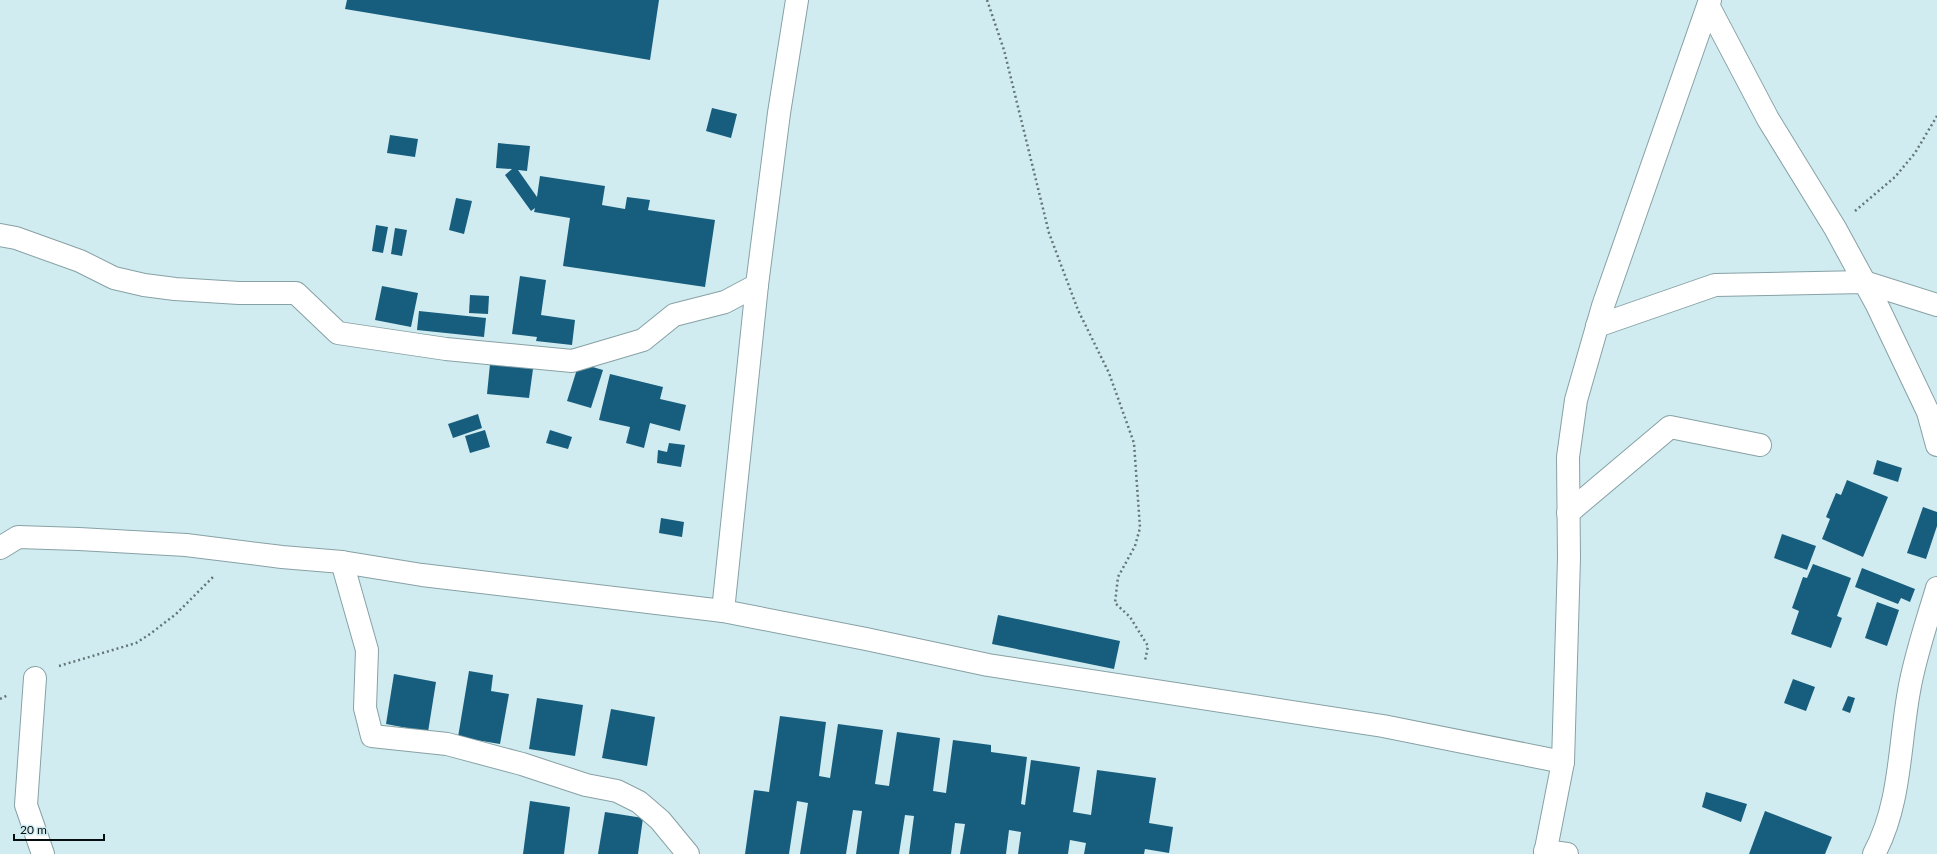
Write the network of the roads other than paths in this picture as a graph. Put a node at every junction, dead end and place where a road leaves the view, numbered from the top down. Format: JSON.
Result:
{"nodes":[{"id":1,"x":797,"y":0,"type":"edge"},
{"id":2,"x":1709,"y":3,"type":"edge"},
{"id":3,"x":0,"y":235,"type":"edge"},
{"id":4,"x":1864,"y":282,"type":"junction"},
{"id":5,"x":757,"y":285,"type":"junction"},
{"id":6,"x":1937,"y":305,"type":"edge"},
{"id":7,"x":1597,"y":326,"type":"junction"},
{"id":8,"x":1760,"y":445,"type":"dead end"},
{"id":9,"x":1937,"y":445,"type":"edge"},
{"id":10,"x":1568,"y":513,"type":"junction"},
{"id":11,"x":0,"y":548,"type":"edge"},
{"id":12,"x":342,"y":562,"type":"junction"},
{"id":13,"x":1937,"y":588,"type":"edge"},
{"id":14,"x":722,"y":611,"type":"junction"},
{"id":15,"x":35,"y":678,"type":"road end"},
{"id":16,"x":1563,"y":762,"type":"junction"},
{"id":17,"x":1545,"y":853,"type":"edge"},
{"id":18,"x":43,"y":854,"type":"edge"},
{"id":19,"x":688,"y":854,"type":"edge"},
{"id":20,"x":1568,"y":854,"type":"edge"},
{"id":21,"x":1874,"y":854,"type":"edge"}],
"edges":[{"from":1,"to":5,"type":"street"},
{"from":2,"to":4,"type":"street"},
{"from":2,"to":7,"type":"street"},
{"from":3,"to":5,"type":"street"},
{"from":4,"to":6,"type":"street"},
{"from":4,"to":7,"type":"street"},
{"from":4,"to":9,"type":"street"},
{"from":5,"to":14,"type":"street"},
{"from":7,"to":10,"type":"street"},
{"from":8,"to":10,"type":"street"},
{"from":10,"to":16,"type":"street"},
{"from":11,"to":12,"type":"street"},
{"from":12,"to":14,"type":"street"},
{"from":12,"to":19,"type":"street"},
{"from":13,"to":21,"type":"street"},
{"from":14,"to":16,"type":"street"},
{"from":15,"to":18,"type":"street"},
{"from":16,"to":17,"type":"street"},
{"from":17,"to":20,"type":"street"}]}
